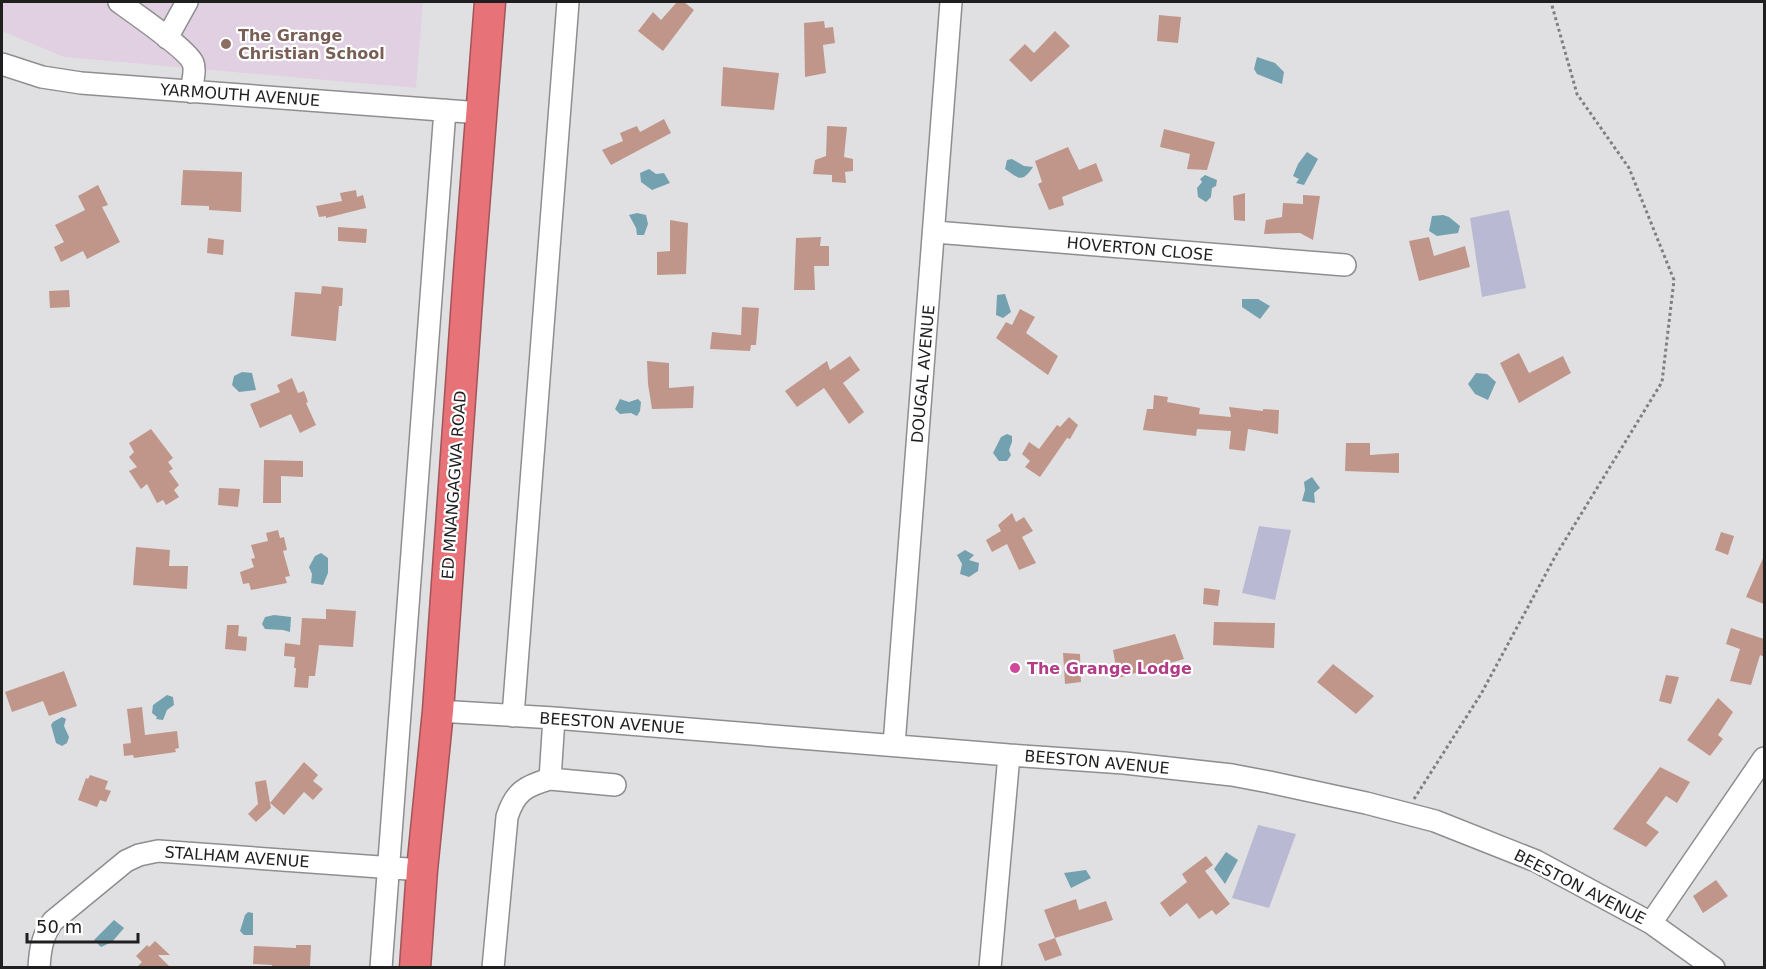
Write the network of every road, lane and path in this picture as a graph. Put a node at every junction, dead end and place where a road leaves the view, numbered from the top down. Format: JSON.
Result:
{"nodes":[{"id":1,"x":119,"y":2,"type":"edge"},
{"id":2,"x":187,"y":2,"type":"edge"},
{"id":3,"x":489,"y":2,"type":"edge"},
{"id":4,"x":568,"y":2,"type":"edge"},
{"id":5,"x":951,"y":2,"type":"edge"},
{"id":6,"x":1551,"y":2,"type":"edge"},
{"id":7,"x":167,"y":38,"type":"junction"},
{"id":8,"x":2,"y":64,"type":"edge"},
{"id":9,"x":190,"y":92,"type":"junction"},
{"id":10,"x":445,"y":110,"type":"junction"},
{"id":11,"x":481,"y":113,"type":"junction"},
{"id":12,"x":934,"y":232,"type":"junction"},
{"id":13,"x":1345,"y":266,"type":"dead end"},
{"id":14,"x":438,"y":711,"type":"junction"},
{"id":15,"x":513,"y":716,"type":"junction"},
{"id":16,"x":554,"y":718,"type":"junction"},
{"id":17,"x":894,"y":745,"type":"junction"},
{"id":18,"x":1009,"y":755,"type":"junction"},
{"id":19,"x":1764,"y":758,"type":"edge"},
{"id":20,"x":550,"y":779,"type":"junction"},
{"id":21,"x":615,"y":786,"type":"dead end"},
{"id":22,"x":1404,"y":813,"type":"junction"},
{"id":23,"x":389,"y":867,"type":"junction"},
{"id":24,"x":422,"y":870,"type":"junction"},
{"id":25,"x":1651,"y":923,"type":"junction"},
{"id":26,"x":39,"y":968,"type":"edge"},
{"id":27,"x":381,"y":968,"type":"edge"},
{"id":28,"x":415,"y":968,"type":"edge"},
{"id":29,"x":493,"y":968,"type":"edge"},
{"id":30,"x":990,"y":968,"type":"edge"},
{"id":31,"x":1714,"y":968,"type":"edge"}],
"edges":[{"from":1,"to":7,"type":"street"},
{"from":2,"to":7,"type":"street"},
{"from":3,"to":11,"type":"highway","name":"ED MNANGAGWA ROAD"},
{"from":4,"to":15,"type":"street"},
{"from":5,"to":12,"type":"street","name":"DOUGAL AVENUE"},
{"from":6,"to":22,"type":"path"},
{"from":7,"to":9,"type":"street"},
{"from":8,"to":9,"type":"street","name":"YARMOUTH AVENUE"},
{"from":9,"to":10,"type":"street","name":"YARMOUTH AVENUE"},
{"from":10,"to":11,"type":"street","name":"YARMOUTH AVENUE"},
{"from":10,"to":23,"type":"street"},
{"from":11,"to":14,"type":"highway","name":"ED MNANGAGWA ROAD"},
{"from":12,"to":13,"type":"street","name":"HOVERTON CLOSE"},
{"from":12,"to":17,"type":"street","name":"DOUGAL AVENUE"},
{"from":14,"to":15,"type":"street","name":"BEESTON AVENUE"},
{"from":14,"to":24,"type":"highway","name":"ED MNANGAGWA ROAD"},
{"from":15,"to":16,"type":"street","name":"BEESTON AVENUE"},
{"from":16,"to":17,"type":"street","name":"BEESTON AVENUE"},
{"from":16,"to":20,"type":"street"},
{"from":17,"to":18,"type":"street","name":"BEESTON AVENUE"},
{"from":18,"to":22,"type":"street","name":"BEESTON AVENUE"},
{"from":18,"to":30,"type":"street"},
{"from":19,"to":25,"type":"street"},
{"from":20,"to":21,"type":"street"},
{"from":20,"to":29,"type":"street"},
{"from":22,"to":25,"type":"street","name":"BEESTON AVENUE"},
{"from":23,"to":24,"type":"street","name":"STALHAM AVENUE"},
{"from":23,"to":26,"type":"street","name":"STALHAM AVENUE"},
{"from":23,"to":27,"type":"street"},
{"from":24,"to":28,"type":"highway","name":"ED MNANGAGWA ROAD"},
{"from":25,"to":31,"type":"street","name":"BEESTON AVENUE"}]}
